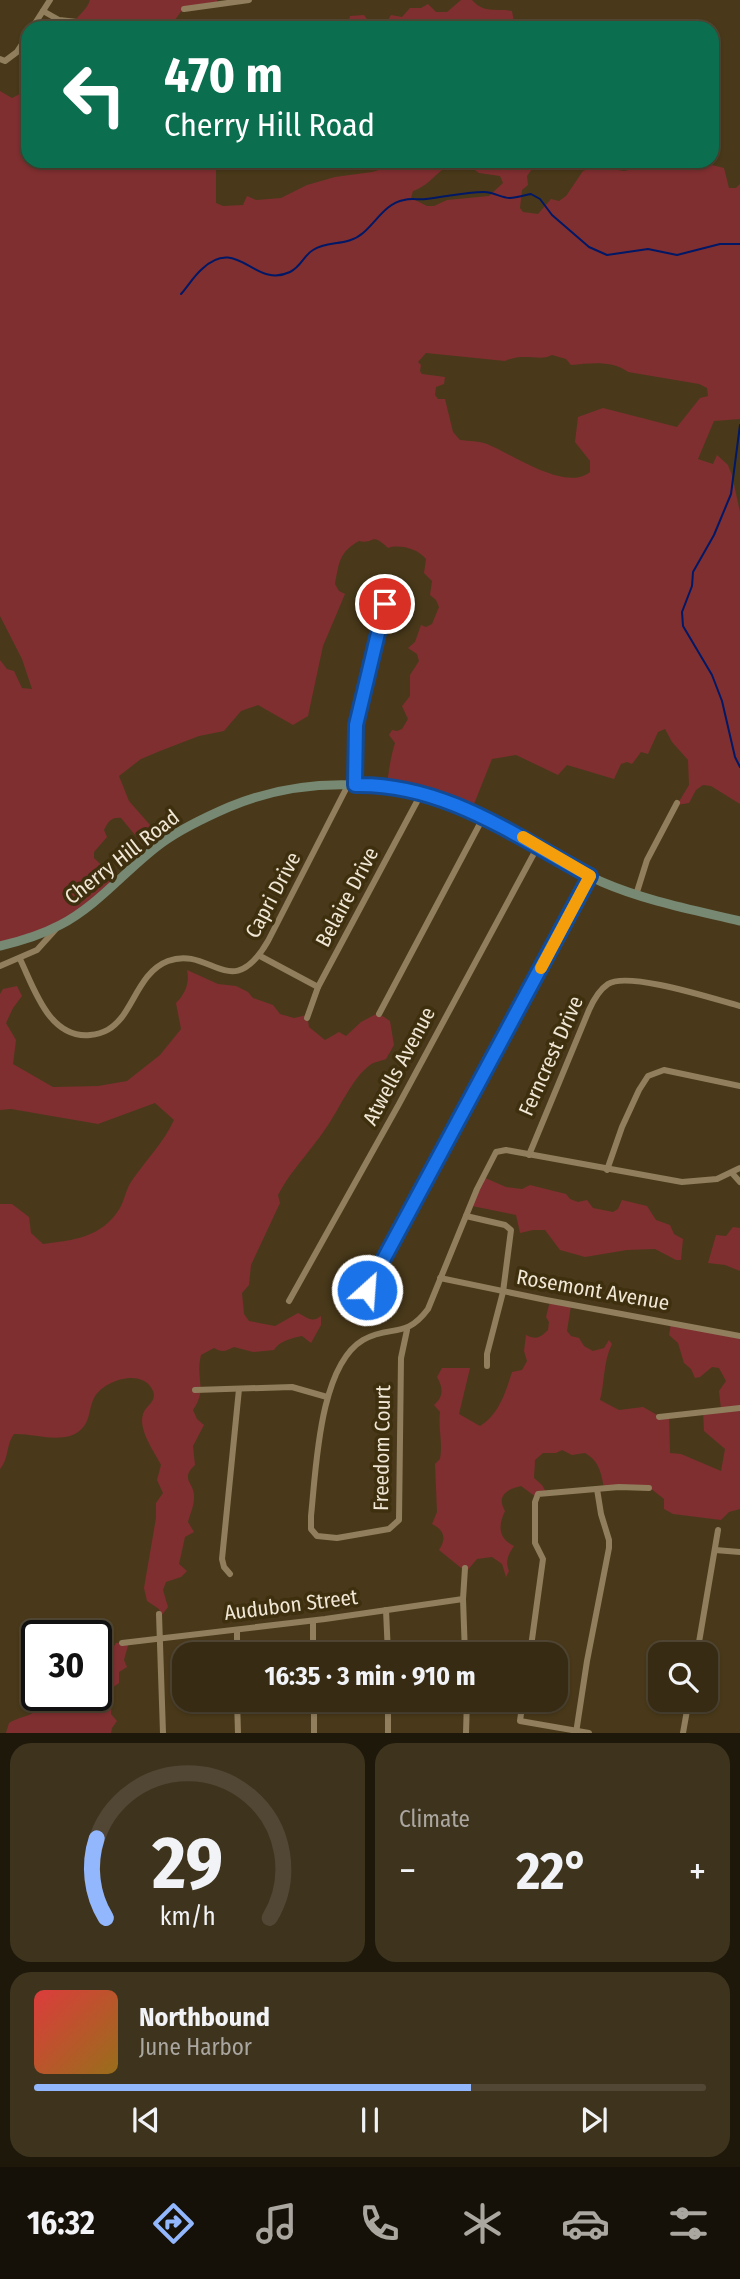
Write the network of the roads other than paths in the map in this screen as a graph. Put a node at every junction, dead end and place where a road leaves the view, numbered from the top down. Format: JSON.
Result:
{"nodes":[{"id":1,"x":50,"y":0,"type":"edge"},
{"id":2,"x":249,"y":0,"type":"edge"},
{"id":3,"x":184,"y":9,"type":"dead end"},
{"id":4,"x":43,"y":11,"type":"junction"},
{"id":5,"x":37,"y":21,"type":"edge"},
{"id":6,"x":68,"y":21,"type":"edge"},
{"id":7,"x":21,"y":45,"type":"edge"},
{"id":8,"x":0,"y":59,"type":"edge"},
{"id":9,"x":391,"y":585,"type":"dead end"},
{"id":10,"x":351,"y":785,"type":"junction"},
{"id":11,"x":421,"y":794,"type":"junction"},
{"id":12,"x":677,"y":803,"type":"dead end"},
{"id":13,"x":484,"y":816,"type":"junction"},
{"id":14,"x":538,"y":846,"type":"junction"},
{"id":15,"x":590,"y":876,"type":"junction"},
{"id":16,"x":636,"y":895,"type":"junction"},
{"id":17,"x":739,"y":919,"type":"edge"},
{"id":18,"x":57,"y":927,"type":"junction"},
{"id":19,"x":0,"y":946,"type":"edge"},
{"id":20,"x":260,"y":956,"type":"junction"},
{"id":21,"x":20,"y":959,"type":"junction"},
{"id":22,"x":0,"y":966,"type":"edge"},
{"id":23,"x":318,"y":987,"type":"junction"},
{"id":24,"x":740,"y":1006,"type":"edge"},
{"id":25,"x":379,"y":1014,"type":"dead end"},
{"id":26,"x":307,"y":1018,"type":"dead end"},
{"id":27,"x":740,"y":1086,"type":"edge"},
{"id":28,"x":528,"y":1155,"type":"junction"},
{"id":29,"x":740,"y":1168,"type":"edge"},
{"id":30,"x":607,"y":1170,"type":"junction"},
{"id":31,"x":732,"y":1172,"type":"junction"},
{"id":32,"x":740,"y":1182,"type":"edge"},
{"id":33,"x":466,"y":1216,"type":"junction"},
{"id":34,"x":440,"y":1278,"type":"junction"},
{"id":35,"x":367,"y":1290,"type":"dead end"},
{"id":36,"x":503,"y":1292,"type":"junction"},
{"id":37,"x":289,"y":1301,"type":"dead end"},
{"id":38,"x":407,"y":1330,"type":"junction"},
{"id":39,"x":740,"y":1336,"type":"edge"},
{"id":40,"x":487,"y":1366,"type":"dead end"},
{"id":41,"x":239,"y":1389,"type":"junction"},
{"id":42,"x":195,"y":1390,"type":"dead end"},
{"id":43,"x":327,"y":1397,"type":"junction"},
{"id":44,"x":740,"y":1408,"type":"edge"},
{"id":45,"x":659,"y":1417,"type":"dead end"},
{"id":46,"x":649,"y":1488,"type":"dead end"},
{"id":47,"x":597,"y":1489,"type":"junction"},
{"id":48,"x":718,"y":1530,"type":"dead end"},
{"id":49,"x":715,"y":1550,"type":"junction"},
{"id":50,"x":740,"y":1552,"type":"edge"},
{"id":51,"x":465,"y":1568,"type":"dead end"},
{"id":52,"x":230,"y":1574,"type":"dead end"},
{"id":53,"x":463,"y":1599,"type":"junction"},
{"id":54,"x":386,"y":1611,"type":"junction"},
{"id":55,"x":159,"y":1614,"type":"dead end"},
{"id":56,"x":313,"y":1621,"type":"junction"},
{"id":57,"x":237,"y":1630,"type":"junction"},
{"id":58,"x":162,"y":1638,"type":"junction"},
{"id":59,"x":237,"y":1642,"type":"edge"},
{"id":60,"x":313,"y":1642,"type":"edge"},
{"id":61,"x":387,"y":1642,"type":"edge"},
{"id":62,"x":465,"y":1642,"type":"edge"},
{"id":63,"x":532,"y":1642,"type":"edge"},
{"id":64,"x":699,"y":1642,"type":"edge"},
{"id":65,"x":122,"y":1643,"type":"dead end"},
{"id":66,"x":237,"y":1712,"type":"edge"},
{"id":67,"x":314,"y":1712,"type":"edge"},
{"id":68,"x":388,"y":1712,"type":"edge"},
{"id":69,"x":467,"y":1712,"type":"edge"},
{"id":70,"x":521,"y":1712,"type":"edge"},
{"id":71,"x":687,"y":1712,"type":"edge"},
{"id":72,"x":577,"y":1732,"type":"edge"},
{"id":73,"x":163,"y":1733,"type":"edge"},
{"id":74,"x":238,"y":1733,"type":"edge"},
{"id":75,"x":314,"y":1733,"type":"edge"},
{"id":76,"x":388,"y":1733,"type":"edge"},
{"id":77,"x":466,"y":1733,"type":"edge"},
{"id":78,"x":589,"y":1733,"type":"edge"},
{"id":79,"x":683,"y":1733,"type":"edge"}],
"edges":[{"from":1,"to":4,"type":"street"},
{"from":2,"to":3,"type":"street"},
{"from":4,"to":5,"type":"street"},
{"from":4,"to":6,"type":"street"},
{"from":7,"to":8,"type":"street"},
{"from":9,"to":10,"type":"street"},
{"from":10,"to":11,"type":"main road","name":"Cherry Hill Road"},
{"from":10,"to":18,"type":"main road","name":"Cherry Hill Road"},
{"from":10,"to":20,"type":"street","name":"Capri Drive"},
{"from":11,"to":13,"type":"main road","name":"Cherry Hill Road"},
{"from":11,"to":23,"type":"street","name":"Belaire Drive"},
{"from":12,"to":16,"type":"street"},
{"from":13,"to":14,"type":"main road","name":"Cherry Hill Road"},
{"from":13,"to":25,"type":"street"},
{"from":14,"to":15,"type":"main road","name":"Cherry Hill Road"},
{"from":14,"to":37,"type":"street","name":"Atwells Avenue"},
{"from":15,"to":16,"type":"main road","name":"Cherry Hill Road"},
{"from":15,"to":35,"type":"street"},
{"from":16,"to":17,"type":"main road","name":"Cherry Hill Road"},
{"from":18,"to":19,"type":"main road","name":"Cherry Hill Road"},
{"from":18,"to":21,"type":"street"},
{"from":20,"to":21,"type":"street","name":"Capri Drive"},
{"from":20,"to":23,"type":"street"},
{"from":21,"to":22,"type":"street"},
{"from":23,"to":26,"type":"street","name":"Belaire Drive"},
{"from":24,"to":28,"type":"street","name":"Ferncrest Drive"},
{"from":27,"to":30,"type":"street"},
{"from":28,"to":30,"type":"street"},
{"from":28,"to":33,"type":"street"},
{"from":29,"to":31,"type":"street"},
{"from":30,"to":31,"type":"street"},
{"from":31,"to":32,"type":"street"},
{"from":33,"to":34,"type":"street"},
{"from":33,"to":36,"type":"street"},
{"from":34,"to":36,"type":"street","name":"Rosemont Avenue"},
{"from":34,"to":38,"type":"street"},
{"from":36,"to":39,"type":"street","name":"Rosemont Avenue"},
{"from":36,"to":40,"type":"street"},
{"from":38,"to":43,"type":"street","name":"Freedom Court"},
{"from":38,"to":43,"type":"street","name":"Freedom Court"},
{"from":41,"to":42,"type":"street"},
{"from":41,"to":43,"type":"street"},
{"from":41,"to":52,"type":"street"},
{"from":44,"to":45,"type":"street"},
{"from":46,"to":47,"type":"street"},
{"from":47,"to":63,"type":"street"},
{"from":47,"to":72,"type":"street"},
{"from":48,"to":49,"type":"street"},
{"from":49,"to":50,"type":"street"},
{"from":49,"to":64,"type":"street"},
{"from":51,"to":53,"type":"street"},
{"from":53,"to":54,"type":"street","name":"Audubon Street"},
{"from":53,"to":62,"type":"street"},
{"from":54,"to":56,"type":"street","name":"Audubon Street"},
{"from":54,"to":61,"type":"street"},
{"from":55,"to":58,"type":"street"},
{"from":56,"to":57,"type":"street","name":"Audubon Street"},
{"from":56,"to":60,"type":"street"},
{"from":57,"to":58,"type":"street","name":"Audubon Street"},
{"from":57,"to":59,"type":"street"},
{"from":58,"to":65,"type":"street","name":"Audubon Street"},
{"from":58,"to":73,"type":"street"},
{"from":66,"to":74,"type":"street"},
{"from":67,"to":75,"type":"street"},
{"from":68,"to":76,"type":"street"},
{"from":69,"to":77,"type":"street"},
{"from":70,"to":72,"type":"street"},
{"from":71,"to":79,"type":"street"},
{"from":72,"to":78,"type":"street"}]}
